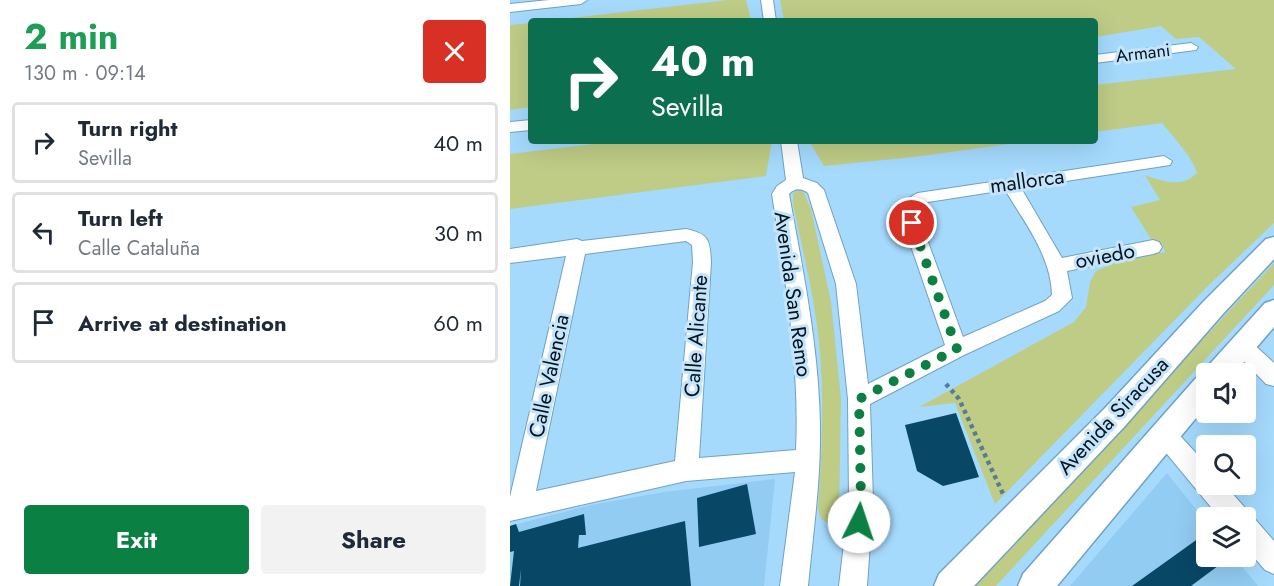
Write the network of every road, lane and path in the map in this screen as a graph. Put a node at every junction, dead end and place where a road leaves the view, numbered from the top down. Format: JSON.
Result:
{"nodes":[{"id":1,"x":581,"y":0,"type":"edge"},
{"id":2,"x":767,"y":0,"type":"edge"},
{"id":3,"x":510,"y":8,"type":"edge"},
{"id":4,"x":770,"y":18,"type":"edge"},
{"id":5,"x":1191,"y":47,"type":"dead end"},
{"id":6,"x":1098,"y":58,"type":"edge"},
{"id":7,"x":528,"y":125,"type":"edge"},
{"id":8,"x":510,"y":127,"type":"edge"},
{"id":9,"x":789,"y":144,"type":"edge"},
{"id":10,"x":1164,"y":161,"type":"dead end"},
{"id":11,"x":795,"y":182,"type":"junction"},
{"id":12,"x":1010,"y":184,"type":"junction"},
{"id":13,"x":578,"y":246,"type":"junction"},
{"id":14,"x":1274,"y":246,"type":"edge"},
{"id":15,"x":1153,"y":247,"type":"dead end"},
{"id":16,"x":510,"y":256,"type":"edge"},
{"id":17,"x":1095,"y":258,"type":"junction"},
{"id":18,"x":1057,"y":266,"type":"junction"},
{"id":19,"x":1063,"y":288,"type":"junction"},
{"id":20,"x":1274,"y":310,"type":"edge"},
{"id":21,"x":1241,"y":345,"type":"junction"},
{"id":22,"x":957,"y":349,"type":"junction"},
{"id":23,"x":1226,"y":363,"type":"edge"},
{"id":24,"x":1274,"y":377,"type":"edge"},
{"id":25,"x":946,"y":384,"type":"dead end"},
{"id":26,"x":1196,"y":398,"type":"edge"},
{"id":27,"x":859,"y":399,"type":"junction"},
{"id":28,"x":1165,"y":435,"type":"junction"},
{"id":29,"x":807,"y":460,"type":"junction"},
{"id":30,"x":686,"y":470,"type":"junction"},
{"id":31,"x":1196,"y":470,"type":"edge"},
{"id":32,"x":1217,"y":495,"type":"edge"},
{"id":33,"x":1004,"y":496,"type":"dead end"},
{"id":34,"x":516,"y":507,"type":"edge"},
{"id":35,"x":1228,"y":507,"type":"edge"},
{"id":36,"x":1256,"y":540,"type":"edge"},
{"id":37,"x":1274,"y":561,"type":"edge"},
{"id":38,"x":794,"y":586,"type":"edge"},
{"id":39,"x":853,"y":586,"type":"edge"},
{"id":40,"x":951,"y":586,"type":"edge"},
{"id":41,"x":1035,"y":586,"type":"edge"}],
"edges":[{"from":1,"to":3,"type":"street"},
{"from":2,"to":4,"type":"street"},
{"from":5,"to":6,"type":"street","name":"Armani"},
{"from":7,"to":8,"type":"street"},
{"from":9,"to":11,"type":"street"},
{"from":10,"to":12,"type":"street","name":"mallorca"},
{"from":11,"to":27,"type":"street","name":"Avenida San Remo"},
{"from":11,"to":29,"type":"street","name":"Avenida San Remo"},
{"from":12,"to":18,"type":"street"},
{"from":12,"to":22,"type":"street","name":"mallorca"},
{"from":13,"to":16,"type":"street"},
{"from":13,"to":30,"type":"street","name":"Calle Alicante"},
{"from":13,"to":34,"type":"street","name":"Calle Valencia"},
{"from":14,"to":40,"type":"street","name":"Avenida Siracusa"},
{"from":15,"to":17,"type":"street","name":"oviedo"},
{"from":17,"to":18,"type":"street","name":"oviedo"},
{"from":17,"to":19,"type":"street"},
{"from":18,"to":19,"type":"street"},
{"from":19,"to":22,"type":"street"},
{"from":20,"to":21,"type":"street"},
{"from":21,"to":23,"type":"street"},
{"from":21,"to":24,"type":"street"},
{"from":22,"to":27,"type":"street"},
{"from":25,"to":33,"type":"path"},
{"from":26,"to":28,"type":"street"},
{"from":27,"to":39,"type":"street","name":"Avenida San Remo"},
{"from":28,"to":31,"type":"street"},
{"from":28,"to":41,"type":"street"},
{"from":29,"to":30,"type":"street"},
{"from":29,"to":38,"type":"street","name":"Avenida San Remo"},
{"from":30,"to":34,"type":"street"},
{"from":32,"to":35,"type":"street"},
{"from":36,"to":37,"type":"street"}]}
